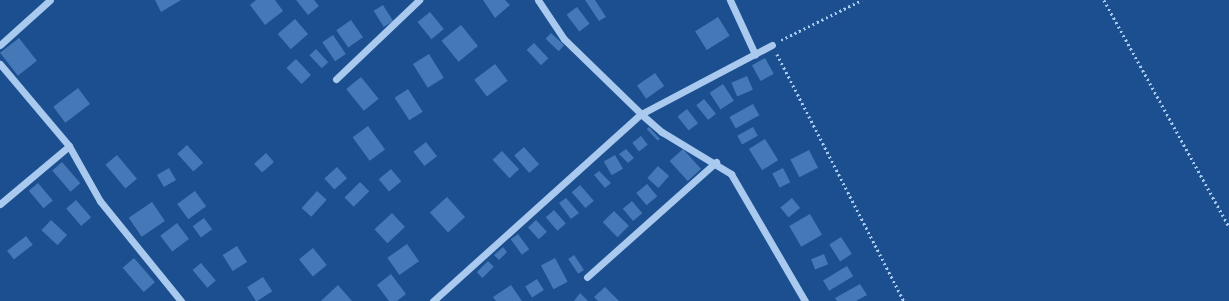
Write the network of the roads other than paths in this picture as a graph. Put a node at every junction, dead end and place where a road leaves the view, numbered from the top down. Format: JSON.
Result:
{"nodes":[{"id":1,"x":50,"y":0,"type":"edge"},
{"id":2,"x":419,"y":0,"type":"edge"},
{"id":3,"x":538,"y":0,"type":"edge"},
{"id":4,"x":730,"y":0,"type":"edge"},
{"id":5,"x":0,"y":45,"type":"edge"},
{"id":6,"x":772,"y":45,"type":"road end"},
{"id":7,"x":755,"y":54,"type":"junction"},
{"id":8,"x":0,"y":64,"type":"edge"},
{"id":9,"x":336,"y":79,"type":"dead end"},
{"id":10,"x":641,"y":114,"type":"junction"},
{"id":11,"x":69,"y":146,"type":"junction"},
{"id":12,"x":716,"y":162,"type":"junction"},
{"id":13,"x":0,"y":204,"type":"edge"},
{"id":14,"x":587,"y":277,"type":"dead end"},
{"id":15,"x":181,"y":301,"type":"edge"},
{"id":16,"x":433,"y":301,"type":"edge"},
{"id":17,"x":805,"y":301,"type":"edge"}],
"edges":[{"from":1,"to":5,"type":"street"},
{"from":2,"to":9,"type":"street"},
{"from":3,"to":10,"type":"street"},
{"from":4,"to":7,"type":"street"},
{"from":6,"to":7,"type":"street"},
{"from":7,"to":10,"type":"street"},
{"from":8,"to":11,"type":"street"},
{"from":10,"to":12,"type":"street"},
{"from":10,"to":16,"type":"street"},
{"from":11,"to":13,"type":"street"},
{"from":11,"to":15,"type":"street"},
{"from":12,"to":14,"type":"street"},
{"from":12,"to":17,"type":"street"}]}
